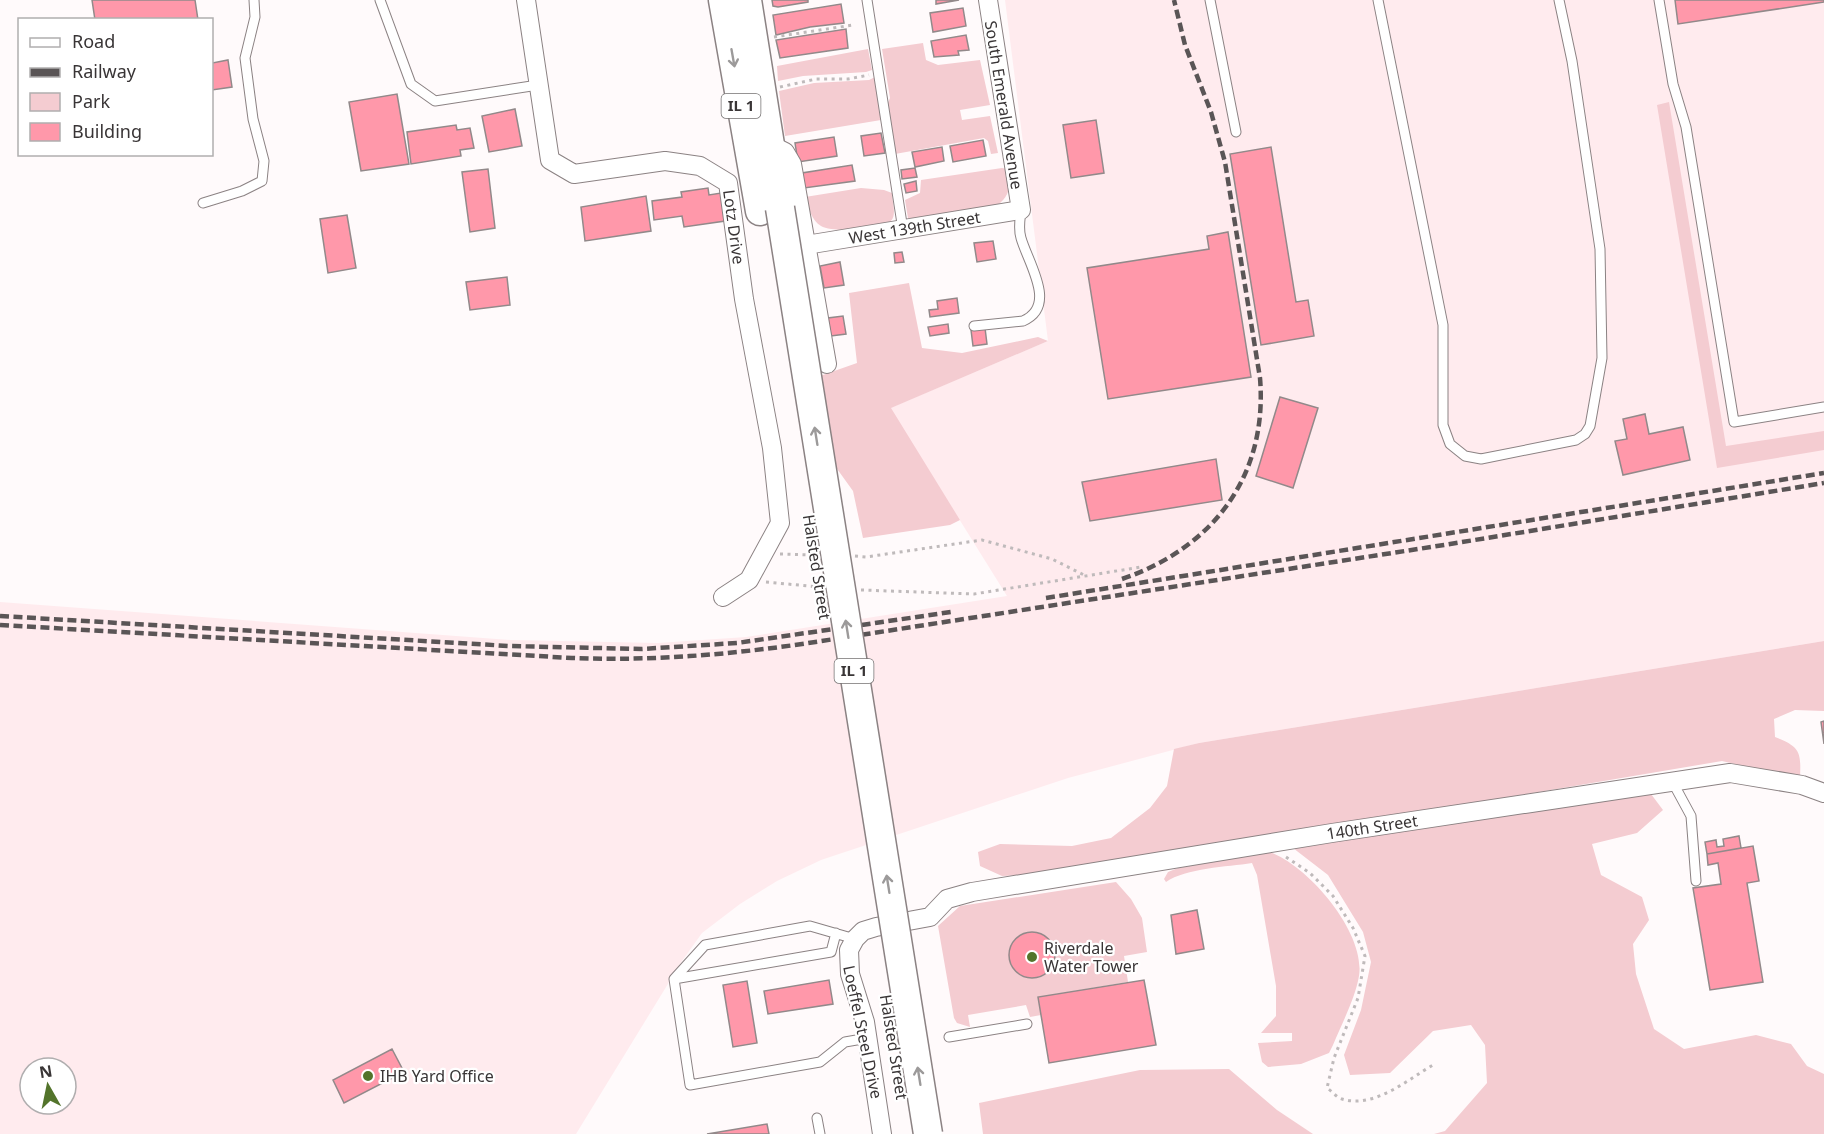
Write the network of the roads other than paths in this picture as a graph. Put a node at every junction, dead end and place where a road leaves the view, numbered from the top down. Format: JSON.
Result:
{"nodes":[{"id":1,"x":254,"y":0,"type":"edge"},
{"id":2,"x":380,"y":0,"type":"edge"},
{"id":3,"x":526,"y":0,"type":"edge"},
{"id":4,"x":723,"y":0,"type":"edge"},
{"id":5,"x":747,"y":0,"type":"edge"},
{"id":6,"x":867,"y":0,"type":"edge"},
{"id":7,"x":988,"y":0,"type":"edge"},
{"id":8,"x":1210,"y":0,"type":"edge"},
{"id":9,"x":1378,"y":0,"type":"edge"},
{"id":10,"x":1559,"y":0,"type":"edge"},
{"id":11,"x":1659,"y":0,"type":"edge"},
{"id":12,"x":538,"y":85,"type":"junction"},
{"id":13,"x":1236,"y":132,"type":"dead end"},
{"id":14,"x":769,"y":144,"type":"junction"},
{"id":15,"x":203,"y":203,"type":"dead end"},
{"id":16,"x":770,"y":210,"type":"junction"},
{"id":17,"x":1021,"y":210,"type":"junction"},
{"id":18,"x":903,"y":230,"type":"junction"},
{"id":19,"x":806,"y":245,"type":"junction"},
{"id":20,"x":974,"y":326,"type":"dead end"},
{"id":21,"x":827,"y":364,"type":"dead end"},
{"id":22,"x":1824,"y":407,"type":"edge"},
{"id":23,"x":723,"y":597,"type":"dead end"},
{"id":24,"x":1672,"y":782,"type":"junction"},
{"id":25,"x":1824,"y":793,"type":"edge"},
{"id":26,"x":1696,"y":881,"type":"dead end"},
{"id":27,"x":836,"y":933,"type":"junction"},
{"id":28,"x":855,"y":939,"type":"junction"},
{"id":29,"x":674,"y":979,"type":"junction"},
{"id":30,"x":1027,"y":1024,"type":"dead end"},
{"id":31,"x":949,"y":1037,"type":"dead end"},
{"id":32,"x":868,"y":1038,"type":"junction"},
{"id":33,"x":817,"y":1118,"type":"dead end"},
{"id":34,"x":820,"y":1134,"type":"edge"},
{"id":35,"x":882,"y":1134,"type":"edge"},
{"id":36,"x":908,"y":1134,"type":"edge"},
{"id":37,"x":928,"y":1134,"type":"edge"}],
"edges":[{"from":1,"to":15,"type":"lane"},
{"from":2,"to":12,"type":"lane"},
{"from":3,"to":12,"type":"street","name":"Lotz Drive"},
{"from":4,"to":16,"type":"main road","name":"Halsted Street","number":"IL 1","one_way":true},
{"from":5,"to":14,"type":"main road","name":"Halsted Street","number":"IL 1"},
{"from":6,"to":18,"type":"lane"},
{"from":7,"to":17,"type":"street","name":"South Emerald Avenue"},
{"from":8,"to":13,"type":"lane"},
{"from":9,"to":10,"type":"lane"},
{"from":11,"to":22,"type":"lane"},
{"from":12,"to":23,"type":"street","name":"Lotz Drive"},
{"from":14,"to":16,"type":"main road","name":"Halsted Street","number":"IL 1"},
{"from":14,"to":19,"type":"street"},
{"from":16,"to":36,"type":"main road","name":"Halsted Street","number":"IL 1"},
{"from":37,"to":16,"type":"main road","name":"Halsted Street","number":"IL 1","one_way":true,"bridge":true},
{"from":17,"to":18,"type":"street","name":"West 139th Street"},
{"from":17,"to":20,"type":"lane"},
{"from":18,"to":19,"type":"street","name":"West 139th Street"},
{"from":19,"to":21,"type":"street"},
{"from":24,"to":25,"type":"street","name":"140th Street"},
{"from":24,"to":26,"type":"lane"},
{"from":24,"to":28,"type":"street","name":"140th Street"},
{"from":27,"to":28,"type":"lane"},
{"from":27,"to":29,"type":"lane"},
{"from":27,"to":29,"type":"lane"},
{"from":28,"to":32,"type":"street","name":"Loeffel Steel Drive"},
{"from":29,"to":32,"type":"lane"},
{"from":30,"to":31,"type":"lane"},
{"from":32,"to":35,"type":"street","name":"Loeffel Steel Drive"},
{"from":33,"to":34,"type":"lane"}]}
